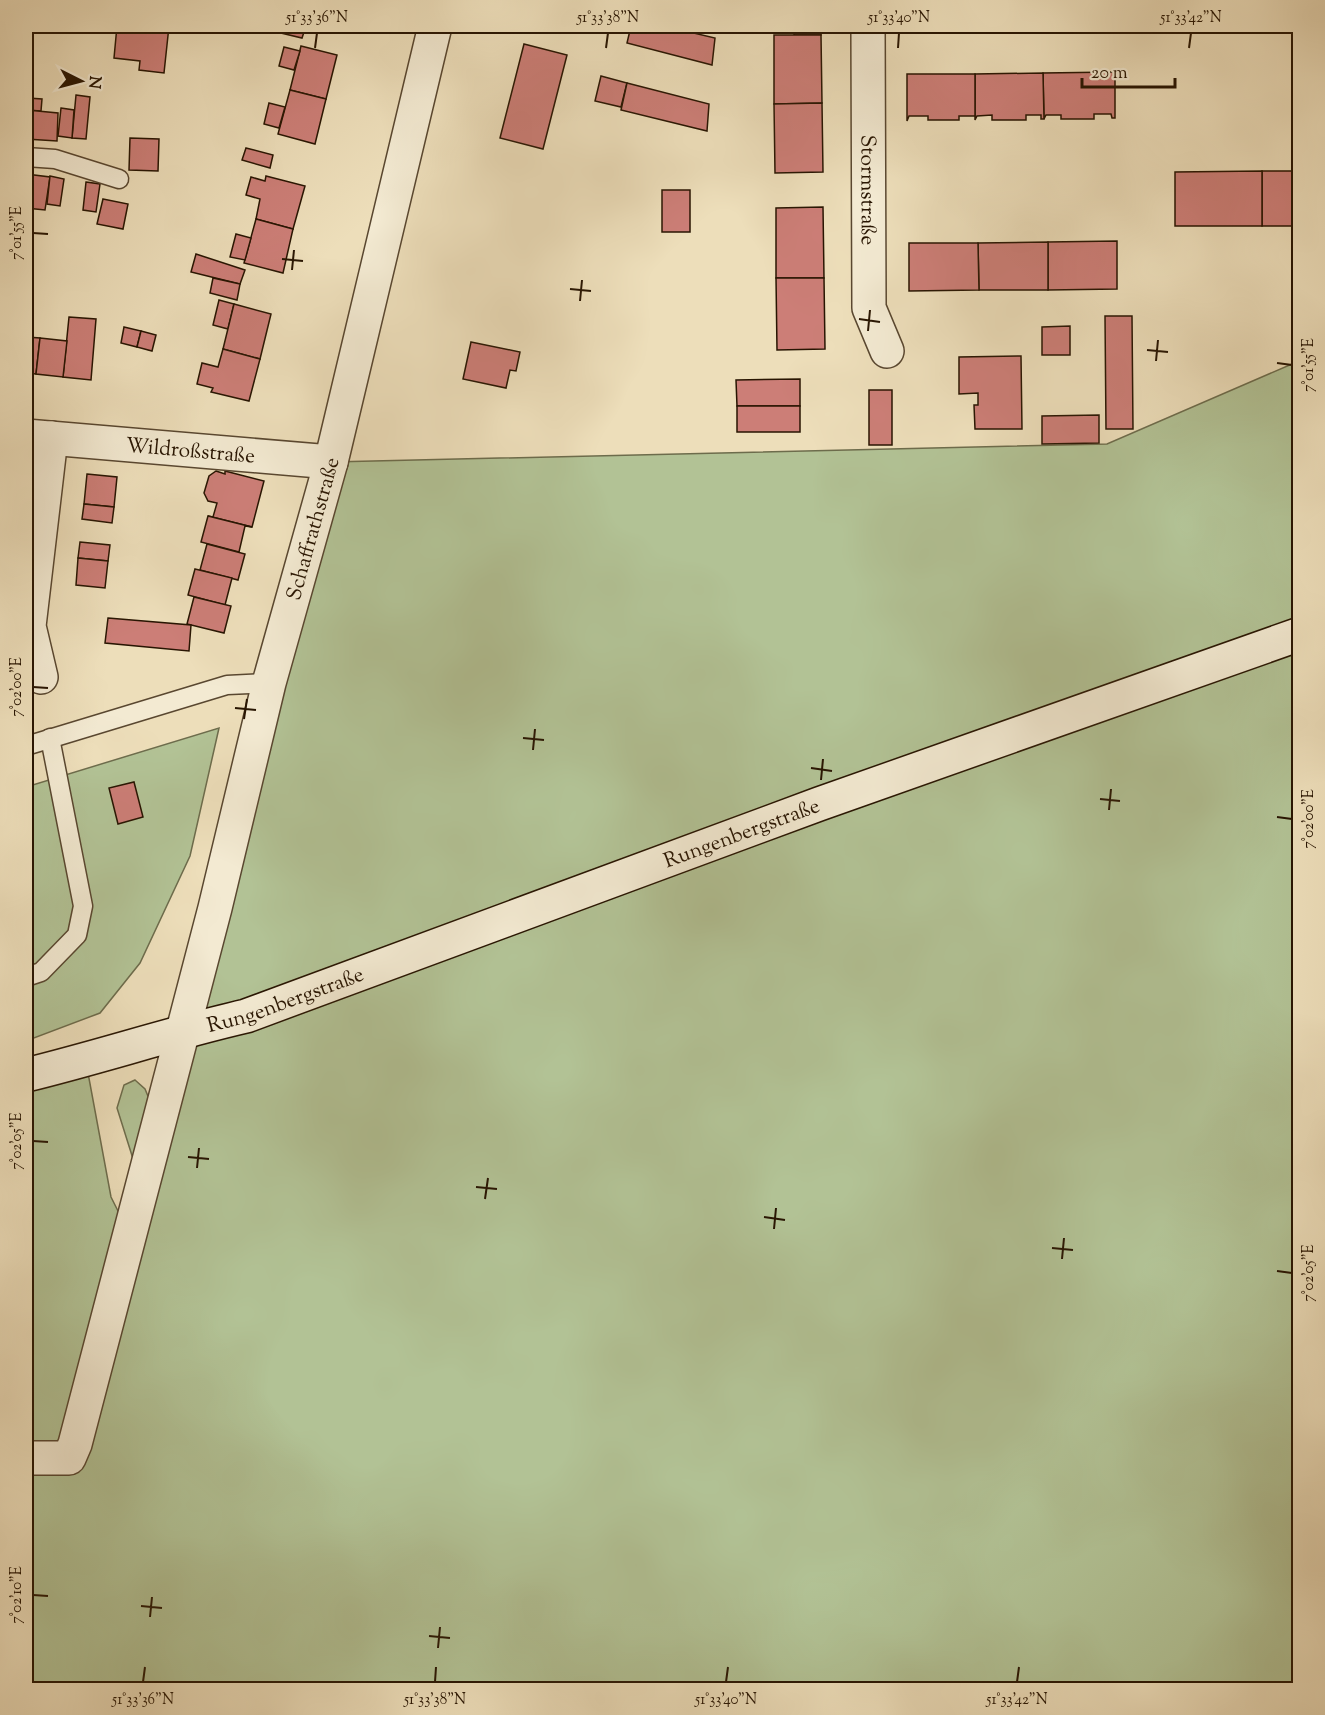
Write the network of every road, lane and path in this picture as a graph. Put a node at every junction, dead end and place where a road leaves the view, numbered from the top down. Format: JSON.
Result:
{"nodes":[{"id":1,"x":435,"y":26,"type":"edge"},
{"id":2,"x":868,"y":26,"type":"edge"},
{"id":3,"x":26,"y":158,"type":"edge"},
{"id":4,"x":119,"y":178,"type":"dead end"},
{"id":5,"x":887,"y":351,"type":"dead end"},
{"id":6,"x":38,"y":437,"type":"edge"},
{"id":7,"x":331,"y":462,"type":"junction"},
{"id":8,"x":1299,"y":634,"type":"edge"},
{"id":9,"x":41,"y":677,"type":"dead end"},
{"id":10,"x":269,"y":683,"type":"junction"},
{"id":11,"x":50,"y":738,"type":"junction"},
{"id":12,"x":26,"y":747,"type":"edge"},
{"id":13,"x":26,"y":977,"type":"edge"},
{"id":14,"x":182,"y":1031,"type":"junction"},
{"id":15,"x":26,"y":1075,"type":"edge"},
{"id":16,"x":26,"y":1458,"type":"edge"}],
"edges":[{"from":1,"to":7,"type":"street","name":"Schaffrathstraße"},
{"from":2,"to":5,"type":"street","name":"Stormstraße"},
{"from":3,"to":4,"type":"lane"},
{"from":6,"to":7,"type":"street","name":"Wildroßstraße"},
{"from":6,"to":9,"type":"street","name":"Wildroßstraße"},
{"from":7,"to":10,"type":"street","name":"Schaffrathstraße"},
{"from":8,"to":14,"type":"street","name":"Rungenbergstraße"},
{"from":10,"to":11,"type":"lane"},
{"from":10,"to":14,"type":"street","name":"Schaffrathstraße"},
{"from":11,"to":12,"type":"lane"},
{"from":11,"to":13,"type":"lane"},
{"from":14,"to":15,"type":"street","name":"Rungenbergstraße"},
{"from":14,"to":16,"type":"street","name":"Rungenbergstraße"}]}
